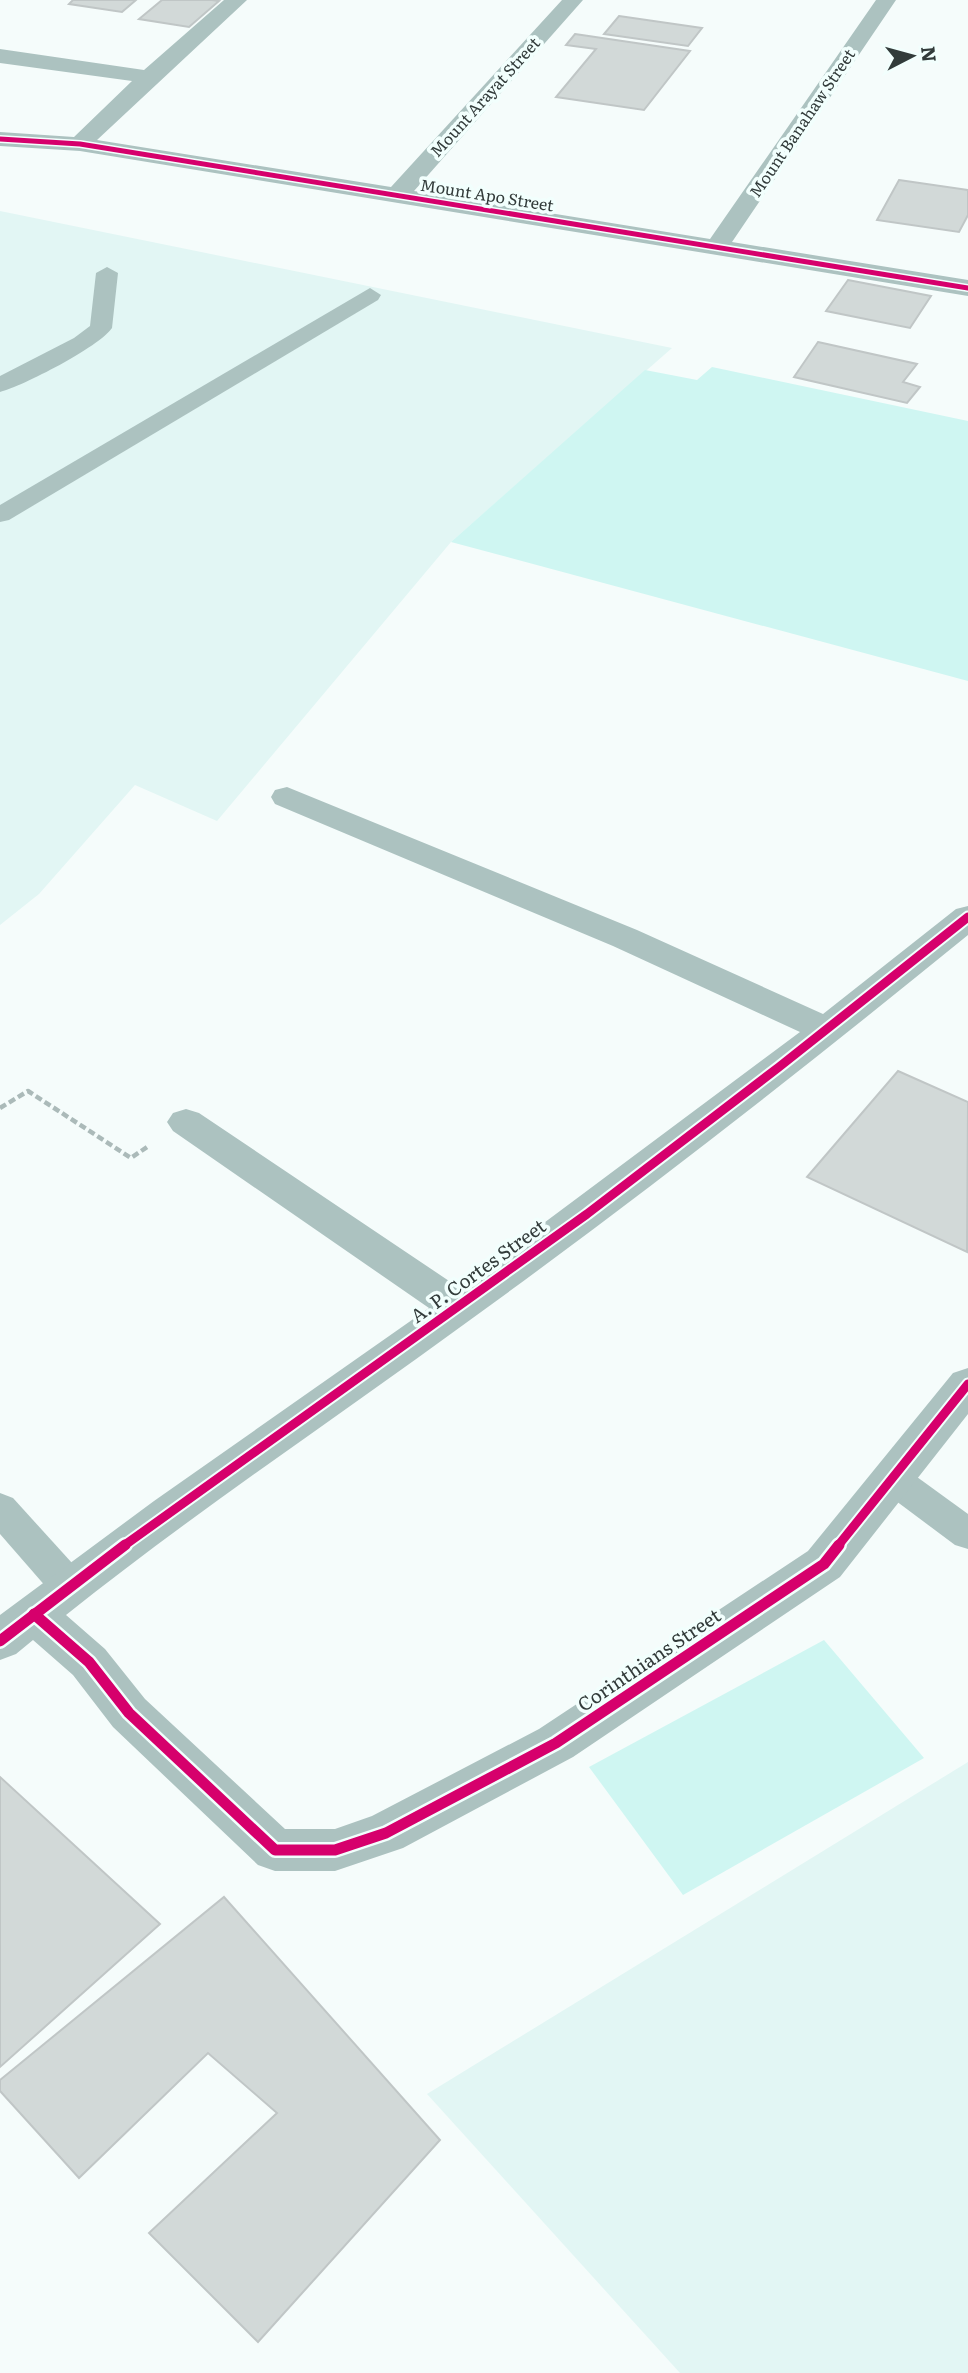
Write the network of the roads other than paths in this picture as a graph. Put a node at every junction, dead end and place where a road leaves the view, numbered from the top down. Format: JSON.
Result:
{"nodes":[{"id":1,"x":237,"y":0,"type":"edge"},
{"id":2,"x":573,"y":0,"type":"edge"},
{"id":3,"x":886,"y":0,"type":"edge"},
{"id":4,"x":0,"y":56,"type":"edge"},
{"id":5,"x":149,"y":77,"type":"junction"},
{"id":6,"x":0,"y":139,"type":"edge"},
{"id":7,"x":80,"y":144,"type":"junction"},
{"id":8,"x":397,"y":195,"type":"junction"},
{"id":9,"x":717,"y":246,"type":"junction"},
{"id":10,"x":107,"y":273,"type":"dead end"},
{"id":11,"x":968,"y":288,"type":"edge"},
{"id":12,"x":370,"y":295,"type":"dead end"},
{"id":13,"x":0,"y":386,"type":"edge"},
{"id":14,"x":0,"y":515,"type":"edge"},
{"id":15,"x":287,"y":797,"type":"dead end"},
{"id":16,"x":968,"y":917,"type":"edge"},
{"id":17,"x":828,"y":1031,"type":"junction"},
{"id":18,"x":186,"y":1122,"type":"road end"},
{"id":19,"x":459,"y":1308,"type":"junction"},
{"id":20,"x":968,"y":1384,"type":"edge"},
{"id":21,"x":893,"y":1479,"type":"junction"},
{"id":22,"x":0,"y":1508,"type":"edge"},
{"id":23,"x":968,"y":1534,"type":"edge"},
{"id":24,"x":34,"y":1613,"type":"edge"}],
"edges":[{"from":1,"to":5,"type":"street"},
{"from":2,"to":8,"type":"street","name":"Mount Arayat Street"},
{"from":3,"to":9,"type":"street","name":"Mount Banahaw Street"},
{"from":4,"to":5,"type":"street"},
{"from":5,"to":7,"type":"street"},
{"from":6,"to":7,"type":"street","name":"Mount Apo Street"},
{"from":7,"to":8,"type":"street","name":"Mount Apo Street"},
{"from":8,"to":9,"type":"street","name":"Mount Apo Street"},
{"from":9,"to":11,"type":"street","name":"Mount Apo Street"},
{"from":10,"to":13,"type":"lane"},
{"from":12,"to":14,"type":"lane"},
{"from":15,"to":17,"type":"street"},
{"from":16,"to":17,"type":"street","name":"A. P. Cortes Street"},
{"from":17,"to":19,"type":"street","name":"A. P. Cortes Street"},
{"from":18,"to":19,"type":"street"},
{"from":19,"to":24,"type":"street","name":"A. P. Cortes Street"},
{"from":20,"to":21,"type":"street","name":"Corinthians Street"},
{"from":21,"to":23,"type":"lane"},
{"from":21,"to":24,"type":"street","name":"Corinthians Street"},
{"from":22,"to":24,"type":"lane"}]}
